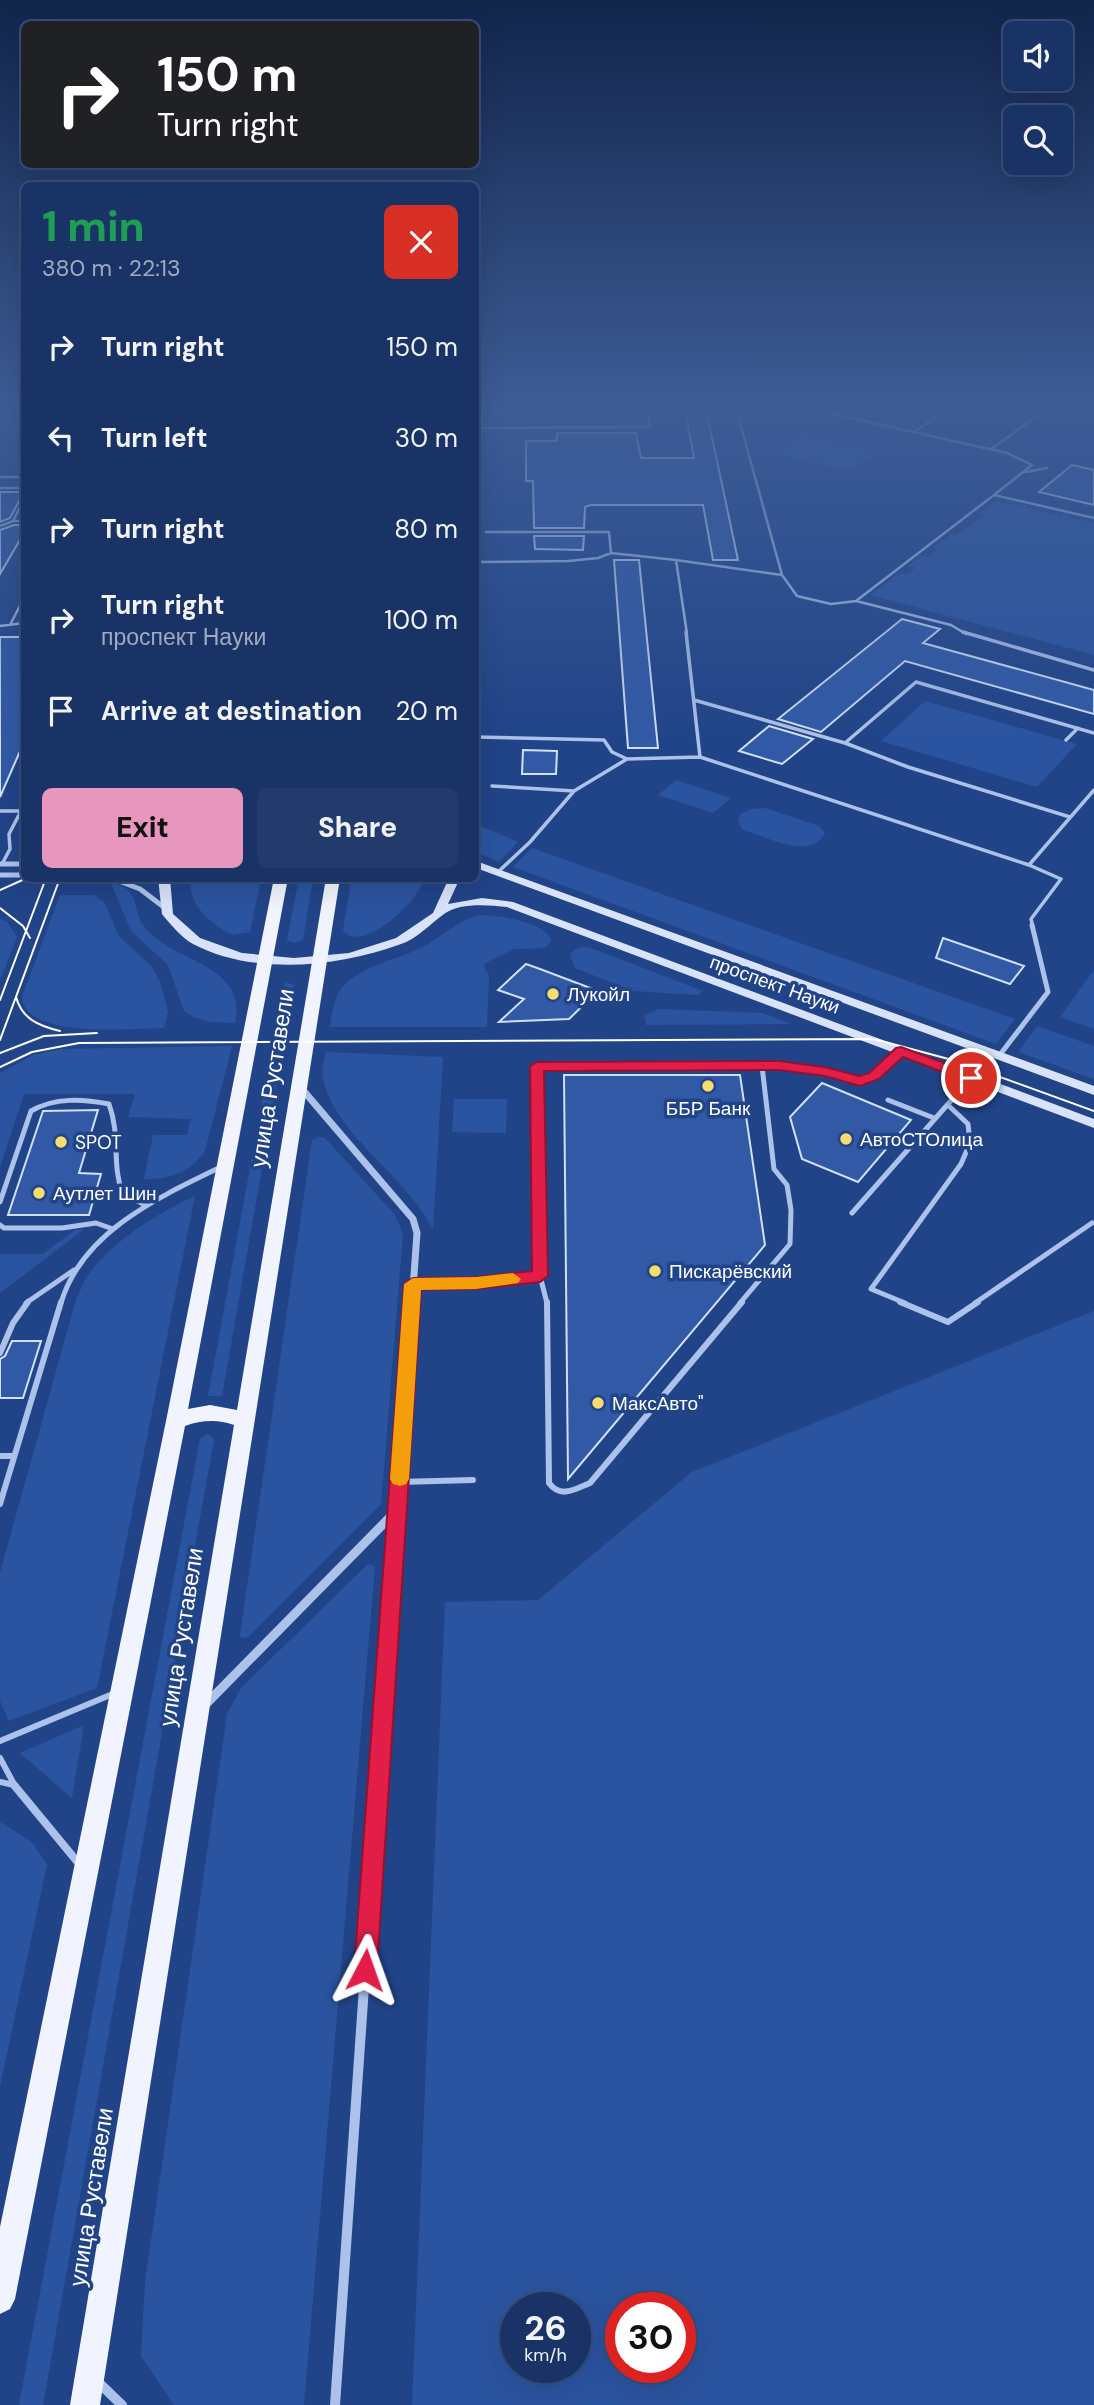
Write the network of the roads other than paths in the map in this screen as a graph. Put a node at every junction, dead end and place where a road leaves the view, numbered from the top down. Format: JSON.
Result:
{"nodes":[{"id":1,"x":15,"y":516,"type":"edge"},
{"id":2,"x":766,"y":516,"type":"edge"},
{"id":3,"x":966,"y":516,"type":"edge"},
{"id":4,"x":13,"y":521,"type":"junction"},
{"id":5,"x":21,"y":521,"type":"edge"},
{"id":6,"x":0,"y":526,"type":"edge"},
{"id":7,"x":486,"y":532,"type":"dead end"},
{"id":8,"x":611,"y":553,"type":"junction"},
{"id":9,"x":676,"y":560,"type":"junction"},
{"id":10,"x":479,"y":562,"type":"edge"},
{"id":11,"x":782,"y":575,"type":"junction"},
{"id":12,"x":856,"y":601,"type":"junction"},
{"id":13,"x":21,"y":604,"type":"edge"},
{"id":14,"x":11,"y":623,"type":"junction"},
{"id":15,"x":21,"y":623,"type":"edge"},
{"id":16,"x":0,"y":626,"type":"edge"},
{"id":17,"x":1094,"y":670,"type":"edge"},
{"id":18,"x":694,"y":700,"type":"junction"},
{"id":19,"x":1078,"y":728,"type":"junction"},
{"id":20,"x":1094,"y":733,"type":"edge"},
{"id":21,"x":479,"y":737,"type":"edge"},
{"id":22,"x":1066,"y":740,"type":"dead end"},
{"id":23,"x":845,"y":743,"type":"junction"},
{"id":24,"x":700,"y":757,"type":"junction"},
{"id":25,"x":627,"y":759,"type":"junction"},
{"id":26,"x":492,"y":786,"type":"dead end"},
{"id":27,"x":1094,"y":790,"type":"edge"},
{"id":28,"x":574,"y":791,"type":"junction"},
{"id":29,"x":0,"y":811,"type":"edge"},
{"id":30,"x":21,"y":811,"type":"edge"},
{"id":31,"x":21,"y":813,"type":"edge"},
{"id":32,"x":1070,"y":817,"type":"junction"},
{"id":33,"x":0,"y":834,"type":"edge"},
{"id":34,"x":9,"y":834,"type":"junction"},
{"id":35,"x":1,"y":864,"type":"edge"},
{"id":36,"x":21,"y":864,"type":"edge"},
{"id":37,"x":1030,"y":864,"type":"junction"},
{"id":38,"x":479,"y":865,"type":"edge"},
{"id":39,"x":498,"y":872,"type":"junction"},
{"id":40,"x":0,"y":875,"type":"edge"},
{"id":41,"x":21,"y":876,"type":"edge"},
{"id":42,"x":123,"y":882,"type":"edge"},
{"id":43,"x":164,"y":882,"type":"edge"},
{"id":44,"x":280,"y":882,"type":"edge"},
{"id":45,"x":332,"y":882,"type":"edge"},
{"id":46,"x":454,"y":882,"type":"edge"},
{"id":47,"x":165,"y":908,"type":"junction"},
{"id":48,"x":441,"y":911,"type":"junction"},
{"id":49,"x":685,"y":942,"type":"junction"},
{"id":50,"x":319,"y":961,"type":"junction"},
{"id":51,"x":265,"y":962,"type":"junction"},
{"id":52,"x":663,"y":964,"type":"junction"},
{"id":53,"x":901,"y":1052,"type":"junction"},
{"id":54,"x":999,"y":1056,"type":"junction"},
{"id":55,"x":762,"y":1066,"type":"junction"},
{"id":56,"x":971,"y":1078,"type":"junction"},
{"id":57,"x":299,"y":1086,"type":"junction"},
{"id":58,"x":1094,"y":1091,"type":"edge"},
{"id":59,"x":888,"y":1100,"type":"dead end"},
{"id":60,"x":948,"y":1105,"type":"junction"},
{"id":61,"x":934,"y":1118,"type":"junction"},
{"id":62,"x":1094,"y":1124,"type":"edge"},
{"id":63,"x":227,"y":1164,"type":"junction"},
{"id":64,"x":0,"y":1202,"type":"edge"},
{"id":65,"x":146,"y":1205,"type":"junction"},
{"id":66,"x":852,"y":1213,"type":"dead end"},
{"id":67,"x":1092,"y":1223,"type":"dead end"},
{"id":68,"x":0,"y":1224,"type":"edge"},
{"id":69,"x":113,"y":1229,"type":"junction"},
{"id":70,"x":74,"y":1270,"type":"junction"},
{"id":71,"x":540,"y":1276,"type":"junction"},
{"id":72,"x":413,"y":1284,"type":"junction"},
{"id":73,"x":0,"y":1353,"type":"edge"},
{"id":74,"x":176,"y":1421,"type":"junction"},
{"id":75,"x":245,"y":1421,"type":"junction"},
{"id":76,"x":0,"y":1456,"type":"edge"},
{"id":77,"x":13,"y":1456,"type":"junction"},
{"id":78,"x":473,"y":1480,"type":"dead end"},
{"id":79,"x":400,"y":1482,"type":"junction"},
{"id":80,"x":0,"y":1504,"type":"edge"},
{"id":81,"x":398,"y":1508,"type":"junction"},
{"id":82,"x":121,"y":1690,"type":"junction"},
{"id":83,"x":197,"y":1713,"type":"junction"},
{"id":84,"x":0,"y":1741,"type":"edge"},
{"id":85,"x":0,"y":1758,"type":"edge"},
{"id":86,"x":0,"y":1782,"type":"edge"},
{"id":87,"x":14,"y":1785,"type":"junction"},
{"id":88,"x":86,"y":1872,"type":"junction"},
{"id":89,"x":0,"y":2298,"type":"edge"},
{"id":90,"x":90,"y":2374,"type":"junction"},
{"id":91,"x":85,"y":2405,"type":"edge"},
{"id":92,"x":122,"y":2405,"type":"edge"},
{"id":93,"x":335,"y":2405,"type":"edge"}],
"edges":[{"from":1,"to":4,"type":"lane"},
{"from":2,"to":11,"type":"lane"},
{"from":3,"to":12,"type":"lane"},
{"from":4,"to":5,"type":"lane"},
{"from":4,"to":6,"type":"lane"},
{"from":7,"to":8,"type":"lane"},
{"from":8,"to":9,"type":"lane"},
{"from":8,"to":10,"type":"lane"},
{"from":9,"to":11,"type":"lane"},
{"from":9,"to":18,"type":"lane"},
{"from":11,"to":12,"type":"lane"},
{"from":12,"to":17,"type":"lane"},
{"from":13,"to":14,"type":"lane"},
{"from":14,"to":15,"type":"lane"},
{"from":14,"to":16,"type":"lane"},
{"from":18,"to":23,"type":"lane"},
{"from":18,"to":24,"type":"lane"},
{"from":19,"to":20,"type":"lane"},
{"from":19,"to":22,"type":"lane"},
{"from":19,"to":23,"type":"lane"},
{"from":21,"to":25,"type":"lane"},
{"from":23,"to":32,"type":"lane"},
{"from":24,"to":25,"type":"lane"},
{"from":24,"to":37,"type":"lane"},
{"from":25,"to":28,"type":"lane"},
{"from":26,"to":28,"type":"lane"},
{"from":27,"to":32,"type":"lane"},
{"from":28,"to":39,"type":"lane"},
{"from":29,"to":30,"type":"lane"},
{"from":31,"to":34,"type":"lane"},
{"from":32,"to":37,"type":"lane"},
{"from":33,"to":34,"type":"lane"},
{"from":34,"to":35,"type":"lane"},
{"from":35,"to":36,"type":"street"},
{"from":37,"to":54,"type":"lane"},
{"from":38,"to":39,"type":"main road","name":"проспект Науки"},
{"from":39,"to":49,"type":"main road","name":"проспект Науки"},
{"from":40,"to":41,"type":"street"},
{"from":42,"to":47,"type":"street","name":"проспект Науки"},
{"from":43,"to":47,"type":"main road"},
{"from":44,"to":51,"type":"main road","name":"улица Руставели"},
{"from":45,"to":50,"type":"main road","name":"улица Руставели"},
{"from":46,"to":48,"type":"main road","name":"проспект Науки"},
{"from":47,"to":51,"type":"main road","name":"проспект Науки"},
{"from":48,"to":50,"type":"main road","name":"проспект Науки"},
{"from":48,"to":52,"type":"main road","name":"проспект Науки"},
{"from":49,"to":52,"type":"main road"},
{"from":49,"to":54,"type":"main road","name":"проспект Науки"},
{"from":50,"to":51,"type":"main road","name":"проспект Науки"},
{"from":50,"to":57,"type":"main road","name":"улица Руставели"},
{"from":51,"to":63,"type":"main road","name":"улица Руставели"},
{"from":52,"to":53,"type":"main road","name":"проспект Науки"},
{"from":53,"to":55,"type":"lane"},
{"from":53,"to":56,"type":"main road","name":"проспект Науки"},
{"from":54,"to":58,"type":"main road","name":"проспект Науки"},
{"from":55,"to":71,"type":"lane"},
{"from":55,"to":71,"type":"lane"},
{"from":56,"to":60,"type":"lane"},
{"from":56,"to":62,"type":"main road","name":"проспект Науки"},
{"from":57,"to":72,"type":"street"},
{"from":57,"to":75,"type":"main road","name":"улица Руставели"},
{"from":59,"to":61,"type":"lane"},
{"from":60,"to":61,"type":"lane"},
{"from":60,"to":67,"type":"lane"},
{"from":61,"to":66,"type":"lane"},
{"from":63,"to":65,"type":"lane"},
{"from":63,"to":74,"type":"main road","name":"улица Руставели"},
{"from":64,"to":65,"type":"lane"},
{"from":65,"to":69,"type":"lane"},
{"from":68,"to":69,"type":"lane"},
{"from":69,"to":70,"type":"lane"},
{"from":70,"to":73,"type":"lane"},
{"from":70,"to":77,"type":"lane"},
{"from":71,"to":72,"type":"lane"},
{"from":72,"to":79,"type":"street"},
{"from":74,"to":75,"type":"main road"},
{"from":74,"to":82,"type":"main road","name":"улица Руставели"},
{"from":75,"to":83,"type":"main road","name":"улица Руставели"},
{"from":76,"to":77,"type":"lane"},
{"from":77,"to":80,"type":"lane"},
{"from":78,"to":79,"type":"lane"},
{"from":79,"to":81,"type":"street"},
{"from":81,"to":83,"type":"street"},
{"from":81,"to":93,"type":"street"},
{"from":82,"to":84,"type":"lane"},
{"from":82,"to":88,"type":"main road","name":"улица Руставели"},
{"from":83,"to":90,"type":"main road","name":"улица Руставели"},
{"from":85,"to":87,"type":"lane"},
{"from":86,"to":87,"type":"lane"},
{"from":87,"to":88,"type":"lane"},
{"from":88,"to":89,"type":"main road","name":"улица Руставели"},
{"from":90,"to":91,"type":"main road","name":"улица Руставели"},
{"from":90,"to":92,"type":"street"}]}
